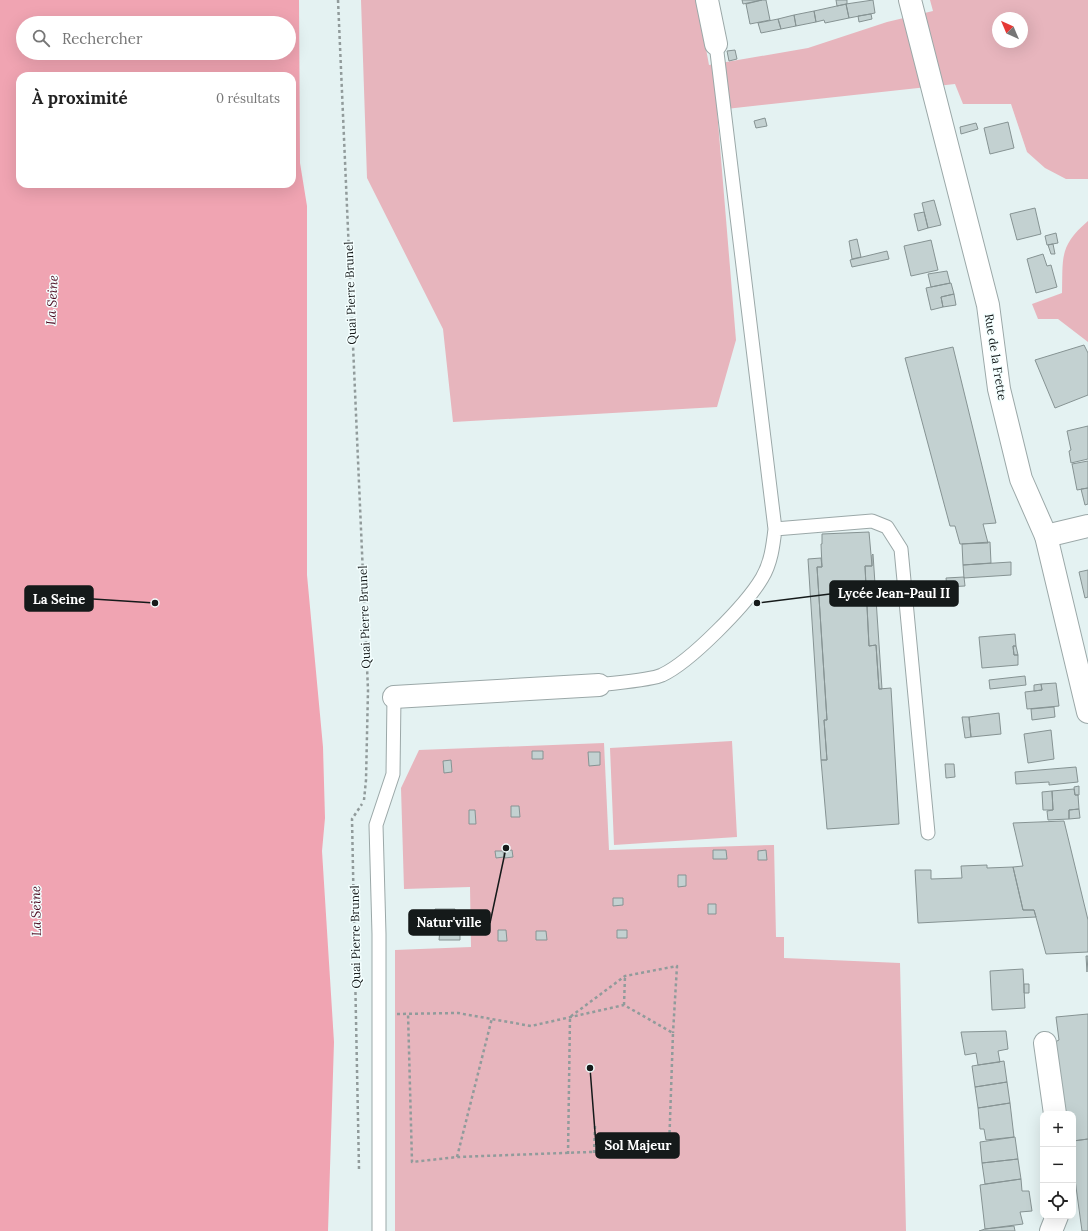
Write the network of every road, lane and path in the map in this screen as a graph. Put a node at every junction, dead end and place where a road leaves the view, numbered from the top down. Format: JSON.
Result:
{"nodes":[{"id":1,"x":338,"y":0,"type":"edge"},
{"id":2,"x":707,"y":0,"type":"edge"},
{"id":3,"x":910,"y":0,"type":"edge"},
{"id":4,"x":716,"y":44,"type":"joint"},
{"id":5,"x":1088,"y":526,"type":"edge"},
{"id":6,"x":775,"y":529,"type":"junction"},
{"id":7,"x":1046,"y":536,"type":"junction"},
{"id":8,"x":599,"y":685,"type":"joint"},
{"id":9,"x":394,"y":697,"type":"joint"},
{"id":10,"x":1088,"y":712,"type":"edge"},
{"id":11,"x":928,"y":833,"type":"dead end"},
{"id":12,"x":624,"y":976,"type":"junction"},
{"id":13,"x":624,"y":1005,"type":"junction"},
{"id":14,"x":408,"y":1013,"type":"junction"},
{"id":15,"x":379,"y":1014,"type":"junction"},
{"id":16,"x":570,"y":1017,"type":"junction"},
{"id":17,"x":492,"y":1018,"type":"junction"},
{"id":18,"x":673,"y":1033,"type":"junction"},
{"id":19,"x":1045,"y":1043,"type":"dead end"},
{"id":20,"x":1055,"y":1111,"type":"edge"},
{"id":21,"x":595,"y":1126,"type":"dead end"},
{"id":22,"x":594,"y":1153,"type":"junction"},
{"id":23,"x":568,"y":1154,"type":"junction"},
{"id":24,"x":457,"y":1157,"type":"junction"},
{"id":25,"x":359,"y":1176,"type":"dead end"},
{"id":26,"x":1056,"y":1219,"type":"edge"},
{"id":27,"x":379,"y":1231,"type":"edge"},
{"id":28,"x":1051,"y":1231,"type":"edge"}],
"edges":[{"from":1,"to":25,"type":"path","name":"Quai Pierre Brunel"},
{"from":2,"to":4,"type":"street"},
{"from":3,"to":7,"type":"street","name":"Rue de la Frette"},
{"from":4,"to":6,"type":"lane"},
{"from":5,"to":7,"type":"street"},
{"from":6,"to":8,"type":"lane"},
{"from":6,"to":11,"type":"lane"},
{"from":7,"to":10,"type":"street","name":"Rue de la Frette"},
{"from":8,"to":9,"type":"street"},
{"from":9,"to":15,"type":"lane","name":"Quai Pierre Brunel"},
{"from":12,"to":13,"type":"path"},
{"from":12,"to":16,"type":"path"},
{"from":12,"to":18,"type":"path"},
{"from":13,"to":16,"type":"path"},
{"from":13,"to":18,"type":"path"},
{"from":14,"to":15,"type":"path"},
{"from":14,"to":17,"type":"path"},
{"from":14,"to":24,"type":"path"},
{"from":15,"to":27,"type":"lane","name":"Quai Pierre Brunel"},
{"from":16,"to":17,"type":"path"},
{"from":16,"to":23,"type":"path"},
{"from":17,"to":24,"type":"path"},
{"from":18,"to":22,"type":"path"},
{"from":19,"to":20,"type":"street"},
{"from":21,"to":22,"type":"path"},
{"from":22,"to":23,"type":"path"},
{"from":23,"to":24,"type":"path"},
{"from":26,"to":28,"type":"street"}]}
